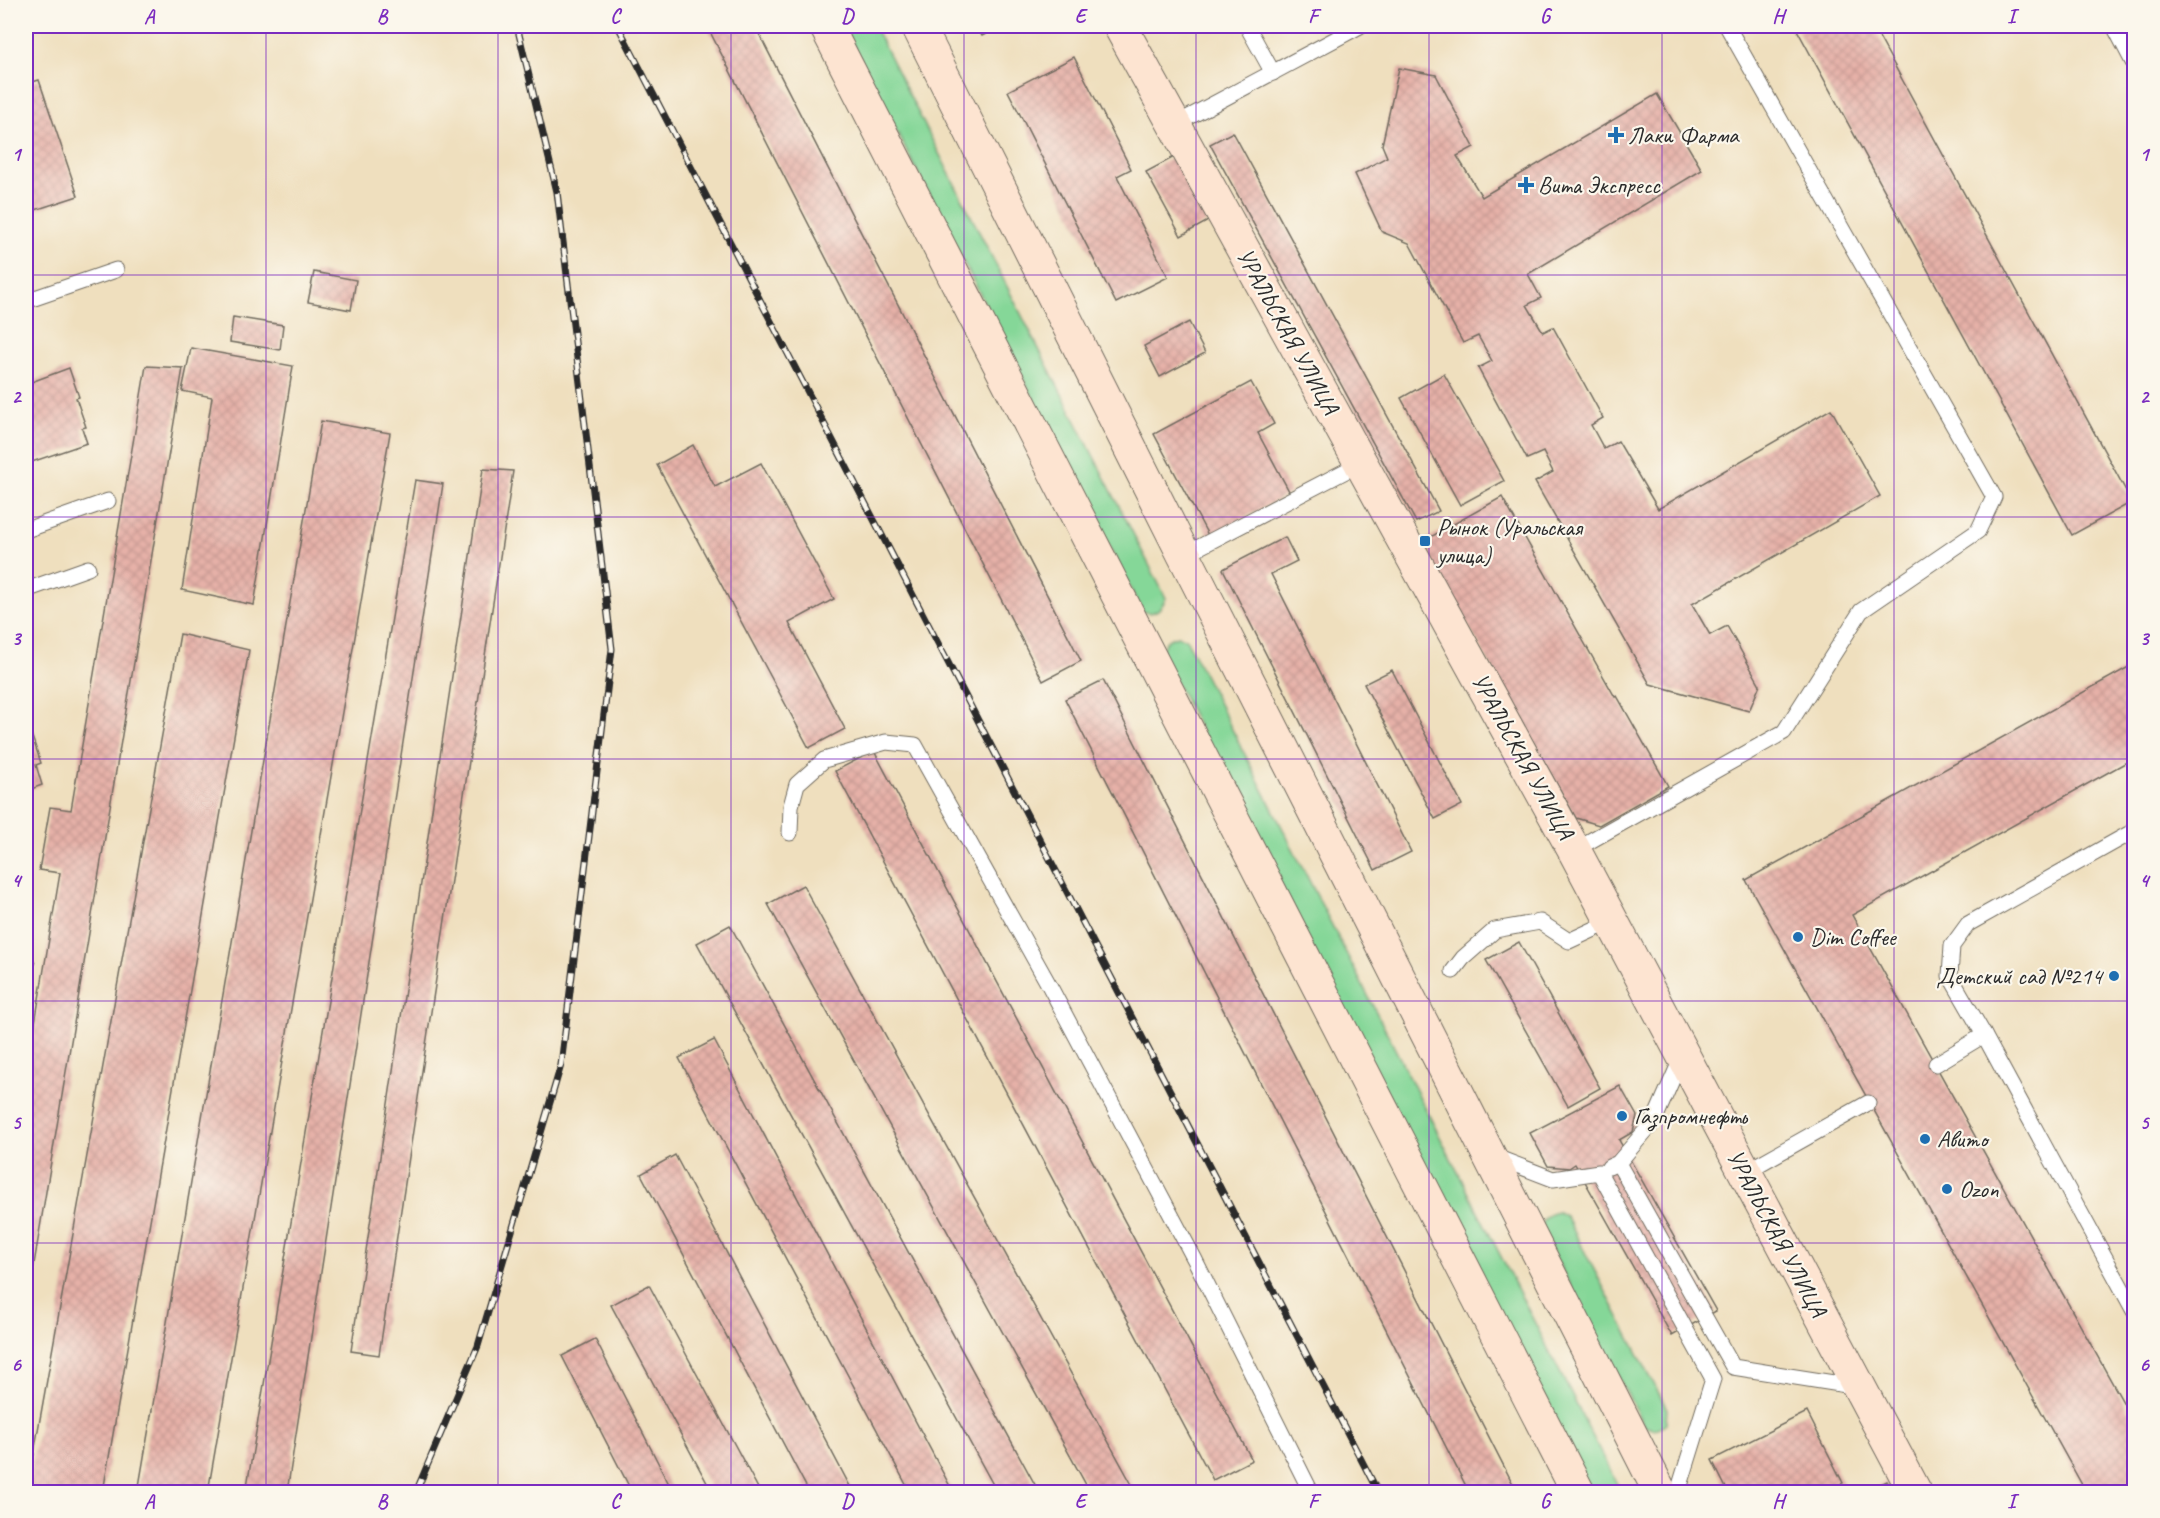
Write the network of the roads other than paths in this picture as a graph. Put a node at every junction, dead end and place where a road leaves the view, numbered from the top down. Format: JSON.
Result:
{"nodes":[{"id":1,"x":826,"y":26,"type":"edge"},
{"id":2,"x":918,"y":26,"type":"edge"},
{"id":3,"x":1120,"y":26,"type":"edge"},
{"id":4,"x":1246,"y":26,"type":"edge"},
{"id":5,"x":1360,"y":26,"type":"edge"},
{"id":6,"x":1727,"y":26,"type":"edge"},
{"id":7,"x":2114,"y":26,"type":"edge"},
{"id":8,"x":2134,"y":64,"type":"edge"},
{"id":9,"x":1273,"y":73,"type":"junction"},
{"id":10,"x":1174,"y":125,"type":"junction"},
{"id":11,"x":116,"y":270,"type":"dead end"},
{"id":12,"x":26,"y":301,"type":"edge"},
{"id":13,"x":1361,"y":463,"type":"junction"},
{"id":14,"x":108,"y":501,"type":"dead end"},
{"id":15,"x":26,"y":530,"type":"edge"},
{"id":16,"x":1184,"y":555,"type":"junction"},
{"id":17,"x":88,"y":568,"type":"dead end"},
{"id":18,"x":26,"y":590,"type":"edge"},
{"id":19,"x":2134,"y":831,"type":"edge"},
{"id":20,"x":790,"y":833,"type":"dead end"},
{"id":21,"x":1574,"y":850,"type":"junction"},
{"id":22,"x":1611,"y":921,"type":"junction"},
{"id":23,"x":1453,"y":971,"type":"dead end"},
{"id":24,"x":1984,"y":1035,"type":"junction"},
{"id":25,"x":1682,"y":1054,"type":"junction"},
{"id":26,"x":1936,"y":1064,"type":"dead end"},
{"id":27,"x":1868,"y":1103,"type":"dead end"},
{"id":28,"x":1488,"y":1154,"type":"junction"},
{"id":29,"x":1618,"y":1163,"type":"junction"},
{"id":30,"x":1599,"y":1172,"type":"junction"},
{"id":31,"x":1745,"y":1172,"type":"junction"},
{"id":32,"x":2134,"y":1311,"type":"edge"},
{"id":33,"x":1733,"y":1367,"type":"junction"},
{"id":34,"x":1713,"y":1379,"type":"junction"},
{"id":35,"x":1859,"y":1387,"type":"junction"},
{"id":36,"x":1311,"y":1492,"type":"edge"},
{"id":37,"x":1578,"y":1492,"type":"edge"},
{"id":38,"x":1660,"y":1492,"type":"edge"},
{"id":39,"x":1678,"y":1492,"type":"edge"},
{"id":40,"x":1915,"y":1492,"type":"edge"}],
"edges":[{"from":1,"to":37,"type":"main road"},
{"from":2,"to":16,"type":"main road"},
{"from":3,"to":10,"type":"main road","name":"УРАЛЬСКАЯ УЛИЦА"},
{"from":4,"to":9,"type":"lane"},
{"from":5,"to":9,"type":"lane"},
{"from":6,"to":21,"type":"lane"},
{"from":7,"to":8,"type":"lane"},
{"from":9,"to":10,"type":"lane"},
{"from":10,"to":13,"type":"main road","name":"УРАЛЬСКАЯ УЛИЦА"},
{"from":11,"to":12,"type":"lane"},
{"from":13,"to":16,"type":"lane"},
{"from":13,"to":21,"type":"main road","name":"УРАЛЬСКАЯ УЛИЦА"},
{"from":14,"to":15,"type":"lane"},
{"from":16,"to":28,"type":"main road"},
{"from":17,"to":18,"type":"lane"},
{"from":19,"to":24,"type":"lane"},
{"from":20,"to":36,"type":"lane"},
{"from":21,"to":22,"type":"main road","name":"УРАЛЬСКАЯ УЛИЦА"},
{"from":22,"to":23,"type":"lane"},
{"from":22,"to":25,"type":"main road","name":"УРАЛЬСКАЯ УЛИЦА"},
{"from":24,"to":26,"type":"lane"},
{"from":24,"to":32,"type":"lane"},
{"from":25,"to":29,"type":"lane"},
{"from":25,"to":31,"type":"main road","name":"УРАЛЬСКАЯ УЛИЦА"},
{"from":27,"to":31,"type":"lane"},
{"from":28,"to":30,"type":"lane"},
{"from":28,"to":38,"type":"main road"},
{"from":29,"to":30,"type":"lane"},
{"from":29,"to":33,"type":"lane"},
{"from":30,"to":34,"type":"lane"},
{"from":31,"to":35,"type":"main road","name":"УРАЛЬСКАЯ УЛИЦА"},
{"from":33,"to":34,"type":"lane"},
{"from":33,"to":35,"type":"lane"},
{"from":34,"to":39,"type":"lane"},
{"from":35,"to":40,"type":"main road","name":"УРАЛЬСКАЯ УЛИЦА"}]}
